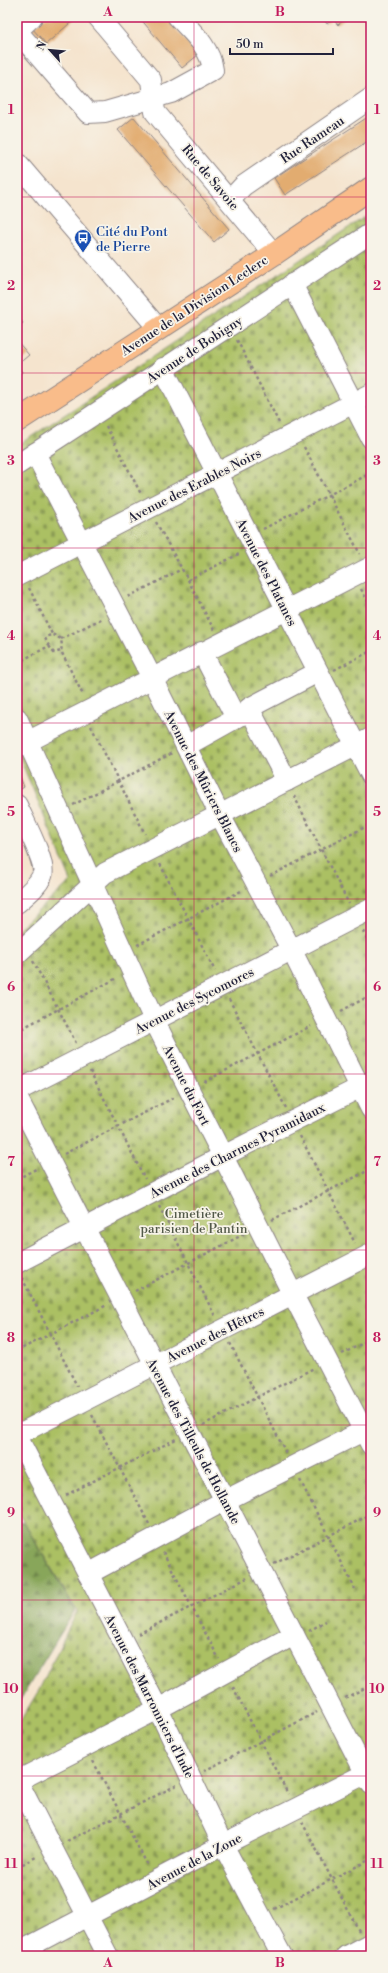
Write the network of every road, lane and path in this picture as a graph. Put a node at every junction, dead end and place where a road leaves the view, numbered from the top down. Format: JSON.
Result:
{"nodes":[{"id":1,"x":32,"y":17,"type":"edge"},
{"id":2,"x":98,"y":17,"type":"edge"},
{"id":3,"x":178,"y":17,"type":"edge"},
{"id":4,"x":17,"y":31,"type":"edge"},
{"id":5,"x":153,"y":97,"type":"junction"},
{"id":6,"x":371,"y":98,"type":"edge"},
{"id":7,"x":17,"y":163,"type":"edge"},
{"id":8,"x":252,"y":180,"type":"junction"},
{"id":9,"x":217,"y":183,"type":"junction"},
{"id":10,"x":371,"y":188,"type":"edge"},
{"id":11,"x":230,"y":200,"type":"junction"},
{"id":12,"x":371,"y":233,"type":"edge"},
{"id":13,"x":274,"y":254,"type":"junction"},
{"id":14,"x":292,"y":284,"type":"junction"},
{"id":15,"x":230,"y":325,"type":"junction"},
{"id":16,"x":158,"y":328,"type":"junction"},
{"id":17,"x":163,"y":368,"type":"junction"},
{"id":18,"x":371,"y":394,"type":"edge"},
{"id":19,"x":353,"y":403,"type":"junction"},
{"id":20,"x":98,"y":411,"type":"junction"},
{"id":21,"x":17,"y":421,"type":"edge"},
{"id":22,"x":291,"y":435,"type":"junction"},
{"id":23,"x":371,"y":438,"type":"edge"},
{"id":24,"x":35,"y":454,"type":"junction"},
{"id":25,"x":17,"y":465,"type":"edge"},
{"id":26,"x":217,"y":473,"type":"junction"},
{"id":27,"x":371,"y":473,"type":"edge"},
{"id":28,"x":329,"y":495,"type":"junction"},
{"id":29,"x":148,"y":508,"type":"junction"},
{"id":30,"x":251,"y":541,"type":"junction"},
{"id":31,"x":80,"y":543,"type":"junction"},
{"id":32,"x":17,"y":550,"type":"edge"},
{"id":33,"x":369,"y":567,"type":"edge"},
{"id":34,"x":22,"y":574,"type":"edge"},
{"id":35,"x":188,"y":580,"type":"junction"},
{"id":36,"x":286,"y":609,"type":"junction"},
{"id":37,"x":52,"y":634,"type":"junction"},
{"id":38,"x":220,"y":643,"type":"junction"},
{"id":39,"x":49,"y":646,"type":"junction"},
{"id":40,"x":61,"y":651,"type":"junction"},
{"id":41,"x":371,"y":651,"type":"edge"},
{"id":42,"x":202,"y":652,"type":"junction"},
{"id":43,"x":17,"y":663,"type":"edge"},
{"id":44,"x":320,"y":674,"type":"junction"},
{"id":45,"x":152,"y":678,"type":"junction"},
{"id":46,"x":90,"y":709,"type":"junction"},
{"id":47,"x":243,"y":714,"type":"junction"},
{"id":48,"x":17,"y":718,"type":"edge"},
{"id":49,"x":27,"y":742,"type":"junction"},
{"id":50,"x":363,"y":742,"type":"edge"},
{"id":51,"x":186,"y":746,"type":"junction"},
{"id":52,"x":371,"y":775,"type":"edge"},
{"id":53,"x":120,"y":781,"type":"junction"},
{"id":54,"x":287,"y":781,"type":"junction"},
{"id":55,"x":17,"y":805,"type":"edge"},
{"id":56,"x":59,"y":813,"type":"junction"},
{"id":57,"x":220,"y":815,"type":"junction"},
{"id":58,"x":371,"y":824,"type":"edge"},
{"id":59,"x":153,"y":849,"type":"junction"},
{"id":60,"x":322,"y":850,"type":"junction"},
{"id":61,"x":256,"y":883,"type":"junction"},
{"id":62,"x":92,"y":885,"type":"junction"},
{"id":63,"x":17,"y":903,"type":"edge"},
{"id":64,"x":363,"y":913,"type":"edge"},
{"id":65,"x":188,"y":918,"type":"junction"},
{"id":66,"x":371,"y":947,"type":"edge"},
{"id":67,"x":21,"y":950,"type":"edge"},
{"id":68,"x":292,"y":950,"type":"junction"},
{"id":69,"x":127,"y":961,"type":"junction"},
{"id":70,"x":222,"y":985,"type":"junction"},
{"id":71,"x":58,"y":1009,"type":"junction"},
{"id":72,"x":154,"y":1020,"type":"junction"},
{"id":73,"x":17,"y":1030,"type":"edge"},
{"id":74,"x":83,"y":1057,"type":"junction"},
{"id":75,"x":366,"y":1085,"type":"edge"},
{"id":76,"x":17,"y":1091,"type":"edge"},
{"id":77,"x":17,"y":1097,"type":"edge"},
{"id":78,"x":371,"y":1109,"type":"edge"},
{"id":79,"x":292,"y":1121,"type":"junction"},
{"id":80,"x":223,"y":1156,"type":"junction"},
{"id":81,"x":371,"y":1169,"type":"edge"},
{"id":82,"x":328,"y":1191,"type":"junction"},
{"id":83,"x":153,"y":1193,"type":"junction"},
{"id":84,"x":259,"y":1227,"type":"junction"},
{"id":85,"x":85,"y":1229,"type":"junction"},
{"id":86,"x":367,"y":1256,"type":"edge"},
{"id":87,"x":188,"y":1263,"type":"junction"},
{"id":88,"x":19,"y":1269,"type":"edge"},
{"id":89,"x":293,"y":1295,"type":"junction"},
{"id":90,"x":120,"y":1298,"type":"junction"},
{"id":91,"x":223,"y":1331,"type":"junction"},
{"id":92,"x":50,"y":1334,"type":"junction"},
{"id":93,"x":371,"y":1339,"type":"edge"},
{"id":94,"x":17,"y":1351,"type":"edge"},
{"id":95,"x":327,"y":1361,"type":"junction"},
{"id":96,"x":154,"y":1365,"type":"junction"},
{"id":97,"x":257,"y":1397,"type":"junction"},
{"id":98,"x":85,"y":1400,"type":"junction"},
{"id":99,"x":190,"y":1432,"type":"junction"},
{"id":100,"x":369,"y":1434,"type":"edge"},
{"id":101,"x":17,"y":1435,"type":"edge"},
{"id":102,"x":292,"y":1466,"type":"junction"},
{"id":103,"x":120,"y":1468,"type":"junction"},
{"id":104,"x":226,"y":1500,"type":"junction"},
{"id":105,"x":52,"y":1503,"type":"junction"},
{"id":106,"x":156,"y":1537,"type":"junction"},
{"id":107,"x":88,"y":1574,"type":"junction"},
{"id":108,"x":355,"y":1589,"type":"dead end"},
{"id":109,"x":294,"y":1635,"type":"junction"},
{"id":110,"x":225,"y":1672,"type":"junction"},
{"id":111,"x":158,"y":1709,"type":"junction"},
{"id":112,"x":85,"y":1746,"type":"junction"},
{"id":113,"x":369,"y":1776,"type":"edge"},
{"id":114,"x":17,"y":1780,"type":"edge"},
{"id":115,"x":296,"y":1809,"type":"junction"},
{"id":116,"x":224,"y":1845,"type":"junction"},
{"id":117,"x":371,"y":1859,"type":"edge"},
{"id":118,"x":332,"y":1879,"type":"junction"},
{"id":119,"x":156,"y":1881,"type":"junction"},
{"id":120,"x":261,"y":1916,"type":"junction"},
{"id":121,"x":88,"y":1917,"type":"junction"},
{"id":122,"x":369,"y":1944,"type":"edge"},
{"id":123,"x":17,"y":1953,"type":"edge"},
{"id":124,"x":108,"y":1956,"type":"edge"},
{"id":125,"x":282,"y":1956,"type":"edge"},
{"id":126,"x":346,"y":1956,"type":"edge"}],
"edges":[{"from":1,"to":4,"type":"street"},
{"from":2,"to":5,"type":"street","name":"Rue de Savoie"},
{"from":3,"to":5,"type":"street"},
{"from":4,"to":5,"type":"street"},
{"from":5,"to":9,"type":"street","name":"Rue de Savoie"},
{"from":6,"to":8,"type":"street","name":"Rue Rameau"},
{"from":7,"to":16,"type":"street"},
{"from":8,"to":9,"type":"street","name":"Rue Rameau"},
{"from":8,"to":11,"type":"street","name":"Rue Rameau"},
{"from":9,"to":11,"type":"street","name":"Rue de Savoie"},
{"from":10,"to":13,"type":"main road","name":"Avenue de la Division Leclerc"},
{"from":11,"to":13,"type":"street","name":"Rue de Savoie"},
{"from":12,"to":14,"type":"street","name":"Avenue de Bobigny"},
{"from":13,"to":16,"type":"main road","name":"Avenue de la Division Leclerc"},
{"from":14,"to":15,"type":"street","name":"Avenue de Bobigny"},
{"from":14,"to":19,"type":"street"},
{"from":15,"to":17,"type":"street","name":"Avenue de Bobigny"},
{"from":15,"to":22,"type":"path"},
{"from":16,"to":21,"type":"main road","name":"Avenue de la Division Leclerc"},
{"from":17,"to":20,"type":"street","name":"Avenue de Bobigny"},
{"from":17,"to":26,"type":"street","name":"Avenue des Platanes"},
{"from":18,"to":19,"type":"street","name":"Avenue des Erables Noirs"},
{"from":19,"to":22,"type":"street","name":"Avenue des Erables Noirs"},
{"from":19,"to":23,"type":"street"},
{"from":20,"to":24,"type":"street","name":"Avenue de Bobigny"},
{"from":20,"to":29,"type":"path"},
{"from":22,"to":26,"type":"street","name":"Avenue des Erables Noirs"},
{"from":22,"to":28,"type":"path"},
{"from":24,"to":25,"type":"street","name":"Avenue de Bobigny"},
{"from":24,"to":31,"type":"street","name":"Avenue des Mûriers Blancs"},
{"from":26,"to":29,"type":"street","name":"Avenue des Erables Noirs"},
{"from":26,"to":30,"type":"street","name":"Avenue des Platanes"},
{"from":27,"to":28,"type":"path"},
{"from":28,"to":30,"type":"path"},
{"from":28,"to":33,"type":"path"},
{"from":29,"to":31,"type":"street","name":"Avenue des Erables Noirs"},
{"from":29,"to":35,"type":"path"},
{"from":30,"to":35,"type":"path"},
{"from":30,"to":36,"type":"street","name":"Avenue des Platanes"},
{"from":31,"to":34,"type":"street","name":"Avenue des Erables Noirs"},
{"from":31,"to":45,"type":"street","name":"Avenue des Mûriers Blancs"},
{"from":32,"to":34,"type":"path"},
{"from":33,"to":36,"type":"street"},
{"from":34,"to":37,"type":"path"},
{"from":35,"to":38,"type":"path"},
{"from":36,"to":38,"type":"street"},
{"from":36,"to":44,"type":"street","name":"Avenue des Platanes"},
{"from":37,"to":39,"type":"path"},
{"from":37,"to":40,"type":"path"},
{"from":38,"to":42,"type":"street"},
{"from":39,"to":40,"type":"path"},
{"from":39,"to":43,"type":"path"},
{"from":40,"to":46,"type":"path"},
{"from":41,"to":44,"type":"path"},
{"from":42,"to":45,"type":"street"},
{"from":42,"to":47,"type":"street"},
{"from":44,"to":47,"type":"street"},
{"from":44,"to":50,"type":"street","name":"Avenue des Platanes"},
{"from":45,"to":46,"type":"street"},
{"from":45,"to":51,"type":"street","name":"Avenue des Mûriers Blancs"},
{"from":46,"to":49,"type":"street"},
{"from":46,"to":53,"type":"path"},
{"from":47,"to":51,"type":"street"},
{"from":47,"to":54,"type":"street"},
{"from":48,"to":49,"type":"street","name":"Avenue du Fort"},
{"from":49,"to":56,"type":"street","name":"Avenue du Fort"},
{"from":50,"to":52,"type":"street","name":"Avenue des Platanes"},
{"from":50,"to":54,"type":"street"},
{"from":51,"to":53,"type":"path"},
{"from":51,"to":57,"type":"street","name":"Avenue des Mûriers Blancs"},
{"from":53,"to":56,"type":"path"},
{"from":53,"to":59,"type":"path"},
{"from":54,"to":57,"type":"street"},
{"from":54,"to":60,"type":"path"},
{"from":55,"to":63,"type":"street"},
{"from":56,"to":62,"type":"street","name":"Avenue du Fort"},
{"from":57,"to":59,"type":"street"},
{"from":57,"to":61,"type":"street","name":"Avenue des Mûriers Blancs"},
{"from":58,"to":60,"type":"path"},
{"from":59,"to":62,"type":"street"},
{"from":59,"to":65,"type":"path"},
{"from":60,"to":61,"type":"path"},
{"from":60,"to":64,"type":"path"},
{"from":61,"to":65,"type":"path"},
{"from":61,"to":68,"type":"street","name":"Avenue des Mûriers Blancs"},
{"from":62,"to":67,"type":"street"},
{"from":62,"to":69,"type":"street","name":"Avenue du Fort"},
{"from":64,"to":66,"type":"path"},
{"from":64,"to":68,"type":"street","name":"Avenue des Sycomores"},
{"from":65,"to":69,"type":"path"},
{"from":65,"to":70,"type":"path"},
{"from":67,"to":71,"type":"path"},
{"from":68,"to":70,"type":"street","name":"Avenue des Sycomores"},
{"from":68,"to":75,"type":"street","name":"Avenue des Mûriers Blancs"},
{"from":69,"to":71,"type":"path"},
{"from":69,"to":72,"type":"street","name":"Avenue du Fort"},
{"from":70,"to":72,"type":"street","name":"Avenue des Sycomores"},
{"from":70,"to":79,"type":"path"},
{"from":71,"to":73,"type":"path"},
{"from":71,"to":74,"type":"path"},
{"from":72,"to":74,"type":"street","name":"Avenue des Sycomores"},
{"from":72,"to":80,"type":"street","name":"Avenue du Fort"},
{"from":74,"to":76,"type":"street","name":"Avenue des Sycomores"},
{"from":74,"to":83,"type":"path"},
{"from":75,"to":78,"type":"street","name":"Avenue des Mûriers Blancs"},
{"from":75,"to":79,"type":"street","name":"Avenue des Charmes Pyramidaux"},
{"from":77,"to":85,"type":"street","name":"Avenue des Tilleuls de Hollande"},
{"from":79,"to":80,"type":"street","name":"Avenue des Charmes Pyramidaux"},
{"from":79,"to":82,"type":"path"},
{"from":80,"to":83,"type":"street","name":"Avenue des Charmes Pyramidaux"},
{"from":80,"to":84,"type":"street","name":"Avenue du Fort"},
{"from":81,"to":82,"type":"path"},
{"from":82,"to":84,"type":"path"},
{"from":82,"to":86,"type":"path"},
{"from":83,"to":85,"type":"street","name":"Avenue des Charmes Pyramidaux"},
{"from":83,"to":87,"type":"path"},
{"from":84,"to":87,"type":"path"},
{"from":84,"to":89,"type":"street","name":"Avenue du Fort"},
{"from":85,"to":88,"type":"street","name":"Avenue des Charmes Pyramidaux"},
{"from":85,"to":90,"type":"street","name":"Avenue des Tilleuls de Hollande"},
{"from":86,"to":89,"type":"street","name":"Avenue des Hêtres"},
{"from":87,"to":90,"type":"path"},
{"from":87,"to":91,"type":"path"},
{"from":88,"to":92,"type":"path"},
{"from":89,"to":91,"type":"street","name":"Avenue des Hêtres"},
{"from":89,"to":95,"type":"street","name":"Avenue du Fort"},
{"from":90,"to":92,"type":"path"},
{"from":90,"to":96,"type":"street","name":"Avenue des Tilleuls de Hollande"},
{"from":91,"to":96,"type":"street","name":"Avenue des Hêtres"},
{"from":91,"to":97,"type":"path"},
{"from":92,"to":94,"type":"path"},
{"from":92,"to":98,"type":"path"},
{"from":93,"to":95,"type":"path"},
{"from":95,"to":97,"type":"path"},
{"from":95,"to":100,"type":"street","name":"Avenue du Fort"},
{"from":96,"to":98,"type":"street","name":"Avenue des Hêtres"},
{"from":96,"to":99,"type":"street","name":"Avenue des Tilleuls de Hollande"},
{"from":97,"to":99,"type":"path"},
{"from":97,"to":102,"type":"path"},
{"from":98,"to":101,"type":"street","name":"Avenue des Hêtres"},
{"from":98,"to":103,"type":"path"},
{"from":99,"to":103,"type":"path"},
{"from":99,"to":104,"type":"street","name":"Avenue des Tilleuls de Hollande"},
{"from":100,"to":102,"type":"street"},
{"from":101,"to":105,"type":"street","name":"Avenue des Marronniers d'Inde"},
{"from":102,"to":104,"type":"street"},
{"from":102,"to":108,"type":"path"},
{"from":103,"to":105,"type":"path"},
{"from":103,"to":106,"type":"path"},
{"from":104,"to":106,"type":"street"},
{"from":104,"to":109,"type":"street","name":"Avenue des Tilleuls de Hollande"},
{"from":105,"to":107,"type":"street","name":"Avenue des Marronniers d'Inde"},
{"from":106,"to":107,"type":"street"},
{"from":106,"to":110,"type":"path"},
{"from":107,"to":111,"type":"street","name":"Avenue des Marronniers d'Inde"},
{"from":109,"to":110,"type":"street"},
{"from":109,"to":113,"type":"street","name":"Avenue des Tilleuls de Hollande"},
{"from":110,"to":111,"type":"street"},
{"from":110,"to":115,"type":"path"},
{"from":111,"to":112,"type":"street"},
{"from":111,"to":116,"type":"street","name":"Avenue des Marronniers d'Inde"},
{"from":112,"to":114,"type":"street"},
{"from":112,"to":119,"type":"path"},
{"from":113,"to":115,"type":"street","name":"Avenue de la Zone"},
{"from":114,"to":121,"type":"street"},
{"from":115,"to":116,"type":"street","name":"Avenue de la Zone"},
{"from":115,"to":118,"type":"path"},
{"from":116,"to":119,"type":"street","name":"Avenue de la Zone"},
{"from":116,"to":120,"type":"street","name":"Avenue des Marronniers d'Inde"},
{"from":117,"to":118,"type":"path"},
{"from":118,"to":120,"type":"path"},
{"from":118,"to":122,"type":"path"},
{"from":119,"to":121,"type":"street","name":"Avenue de la Zone"},
{"from":120,"to":125,"type":"street","name":"Avenue des Marronniers d'Inde"},
{"from":121,"to":123,"type":"street","name":"Avenue de la Zone"},
{"from":121,"to":124,"type":"street"},
{"from":122,"to":126,"type":"street"}]}
